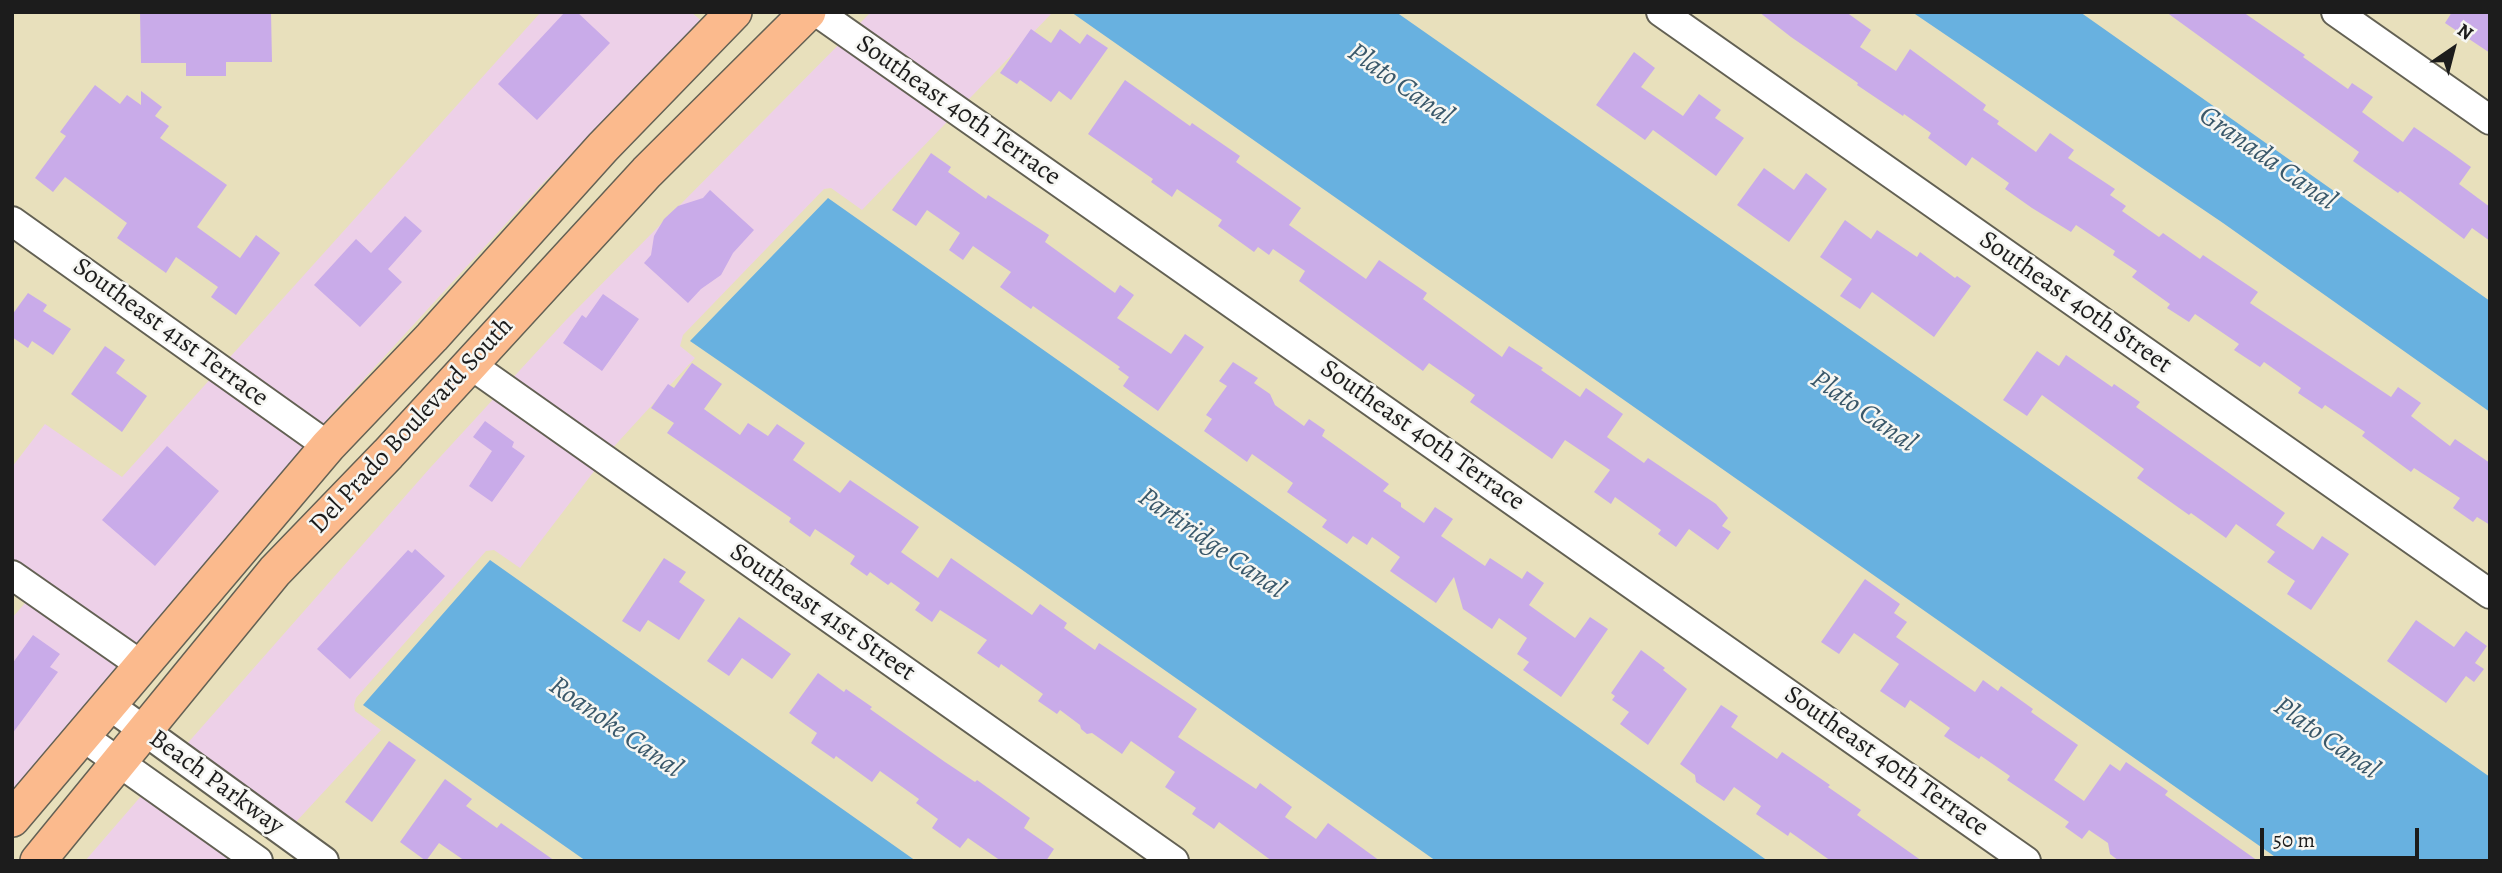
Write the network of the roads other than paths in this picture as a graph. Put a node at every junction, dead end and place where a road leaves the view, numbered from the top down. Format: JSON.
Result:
{"nodes":[{"id":1,"x":734,"y":12,"type":"edge"},
{"id":2,"x":808,"y":12,"type":"edge"},
{"id":3,"x":817,"y":12,"type":"edge"},
{"id":4,"x":1661,"y":12,"type":"edge"},
{"id":5,"x":2336,"y":12,"type":"edge"},
{"id":6,"x":2490,"y":120,"type":"edge"},
{"id":7,"x":12,"y":221,"type":"edge"},
{"id":8,"x":458,"y":308,"type":"junction"},
{"id":9,"x":471,"y":365,"type":"junction"},
{"id":10,"x":328,"y":446,"type":"junction"},
{"id":11,"x":275,"y":571,"type":"junction"},
{"id":12,"x":12,"y":575,"type":"edge"},
{"id":13,"x":2490,"y":594,"type":"edge"},
{"id":14,"x":141,"y":665,"type":"junction"},
{"id":15,"x":109,"y":705,"type":"junction"},
{"id":16,"x":145,"y":731,"type":"junction"},
{"id":17,"x":82,"y":736,"type":"junction"},
{"id":18,"x":118,"y":763,"type":"junction"},
{"id":19,"x":12,"y":819,"type":"edge"},
{"id":20,"x":38,"y":861,"type":"edge"},
{"id":21,"x":258,"y":861,"type":"edge"},
{"id":22,"x":324,"y":861,"type":"edge"},
{"id":23,"x":1174,"y":861,"type":"edge"},
{"id":24,"x":2026,"y":861,"type":"edge"}],
"edges":[{"from":1,"to":8,"type":"main road","name":"Del Prado Boulevard South"},
{"from":2,"to":9,"type":"main road","name":"Del Prado Boulevard South"},
{"from":3,"to":24,"type":"street","name":"Southeast 40th Terrace"},
{"from":4,"to":13,"type":"street","name":"Southeast 40th Street"},
{"from":5,"to":6,"type":"street"},
{"from":7,"to":10,"type":"street","name":"Southeast 41st Terrace"},
{"from":8,"to":9,"type":"main road"},
{"from":8,"to":10,"type":"main road","name":"Del Prado Boulevard South"},
{"from":9,"to":11,"type":"main road","name":"Del Prado Boulevard South"},
{"from":9,"to":23,"type":"street","name":"Southeast 41st Street"},
{"from":10,"to":11,"type":"main road"},
{"from":10,"to":14,"type":"main road","name":"Del Prado Boulevard South"},
{"from":11,"to":16,"type":"main road","name":"Del Prado Boulevard South"},
{"from":12,"to":14,"type":"street"},
{"from":14,"to":15,"type":"main road","name":"Del Prado Boulevard South"},
{"from":15,"to":16,"type":"street","name":"Beach Parkway"},
{"from":15,"to":17,"type":"main road","name":"Del Prado Boulevard South"},
{"from":16,"to":18,"type":"main road","name":"Del Prado Boulevard South"},
{"from":16,"to":22,"type":"street","name":"Beach Parkway"},
{"from":17,"to":18,"type":"street","name":"Beach Parkway"},
{"from":17,"to":19,"type":"main road","name":"Del Prado Boulevard South"},
{"from":18,"to":20,"type":"main road","name":"Del Prado Boulevard South"},
{"from":18,"to":21,"type":"street","name":"Beach Parkway"}]}
